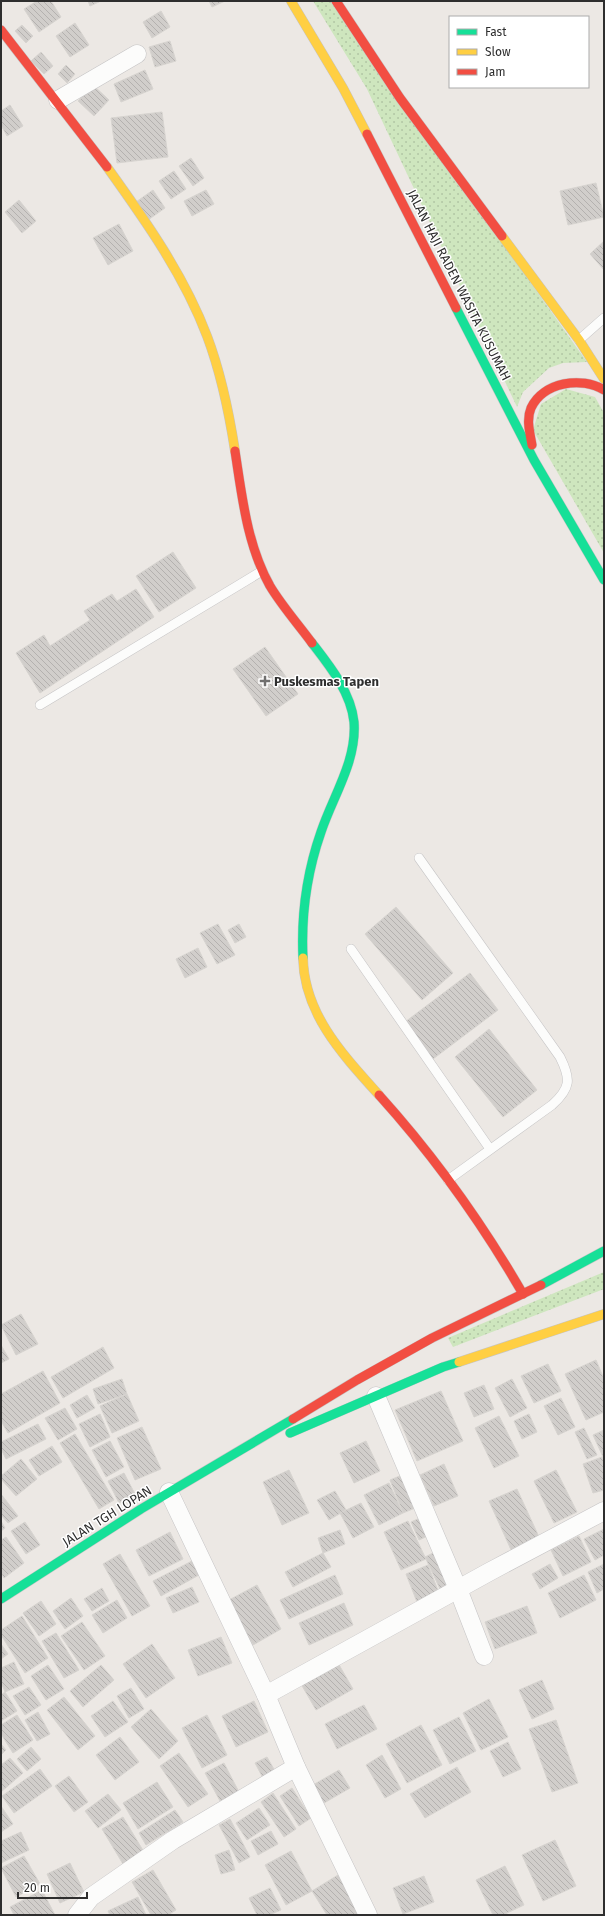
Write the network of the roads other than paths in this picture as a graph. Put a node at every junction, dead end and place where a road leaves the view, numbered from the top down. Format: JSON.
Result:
{"nodes":[{"id":1,"x":291,"y":1,"type":"edge"},
{"id":2,"x":336,"y":1,"type":"edge"},
{"id":3,"x":1,"y":30,"type":"edge"},
{"id":4,"x":137,"y":54,"type":"dead end"},
{"id":5,"x":58,"y":100,"type":"junction"},
{"id":6,"x":604,"y":318,"type":"edge"},
{"id":7,"x":579,"y":340,"type":"junction"},
{"id":8,"x":604,"y":379,"type":"edge"},
{"id":9,"x":604,"y":390,"type":"edge"},
{"id":10,"x":534,"y":460,"type":"junction"},
{"id":11,"x":262,"y":571,"type":"junction"},
{"id":12,"x":604,"y":580,"type":"edge"},
{"id":13,"x":40,"y":705,"type":"dead end"},
{"id":14,"x":419,"y":858,"type":"dead end"},
{"id":15,"x":351,"y":949,"type":"dead end"},
{"id":16,"x":490,"y":1149,"type":"junction"},
{"id":17,"x":448,"y":1180,"type":"junction"},
{"id":18,"x":604,"y":1251,"type":"edge"},
{"id":19,"x":523,"y":1294,"type":"junction"},
{"id":20,"x":604,"y":1314,"type":"edge"},
{"id":21,"x":376,"y":1396,"type":"junction"},
{"id":22,"x":230,"y":1458,"type":"junction"},
{"id":23,"x":170,"y":1492,"type":"junction"},
{"id":24,"x":604,"y":1511,"type":"edge"},
{"id":25,"x":458,"y":1589,"type":"junction"},
{"id":26,"x":1,"y":1599,"type":"edge"},
{"id":27,"x":484,"y":1656,"type":"dead end"},
{"id":28,"x":266,"y":1695,"type":"junction"},
{"id":29,"x":296,"y":1768,"type":"junction"},
{"id":30,"x":77,"y":1915,"type":"edge"},
{"id":31,"x":368,"y":1915,"type":"edge"}],
"edges":[{"from":1,"to":10,"type":"main road","name":"JALAN HAJI RADEN WASITA KUSUMAH"},
{"from":2,"to":7,"type":"main road"},
{"from":3,"to":5,"type":"main road"},
{"from":4,"to":5,"type":"street"},
{"from":5,"to":11,"type":"main road"},
{"from":6,"to":7,"type":"lane"},
{"from":7,"to":8,"type":"main road"},
{"from":9,"to":10,"type":"main road"},
{"from":10,"to":12,"type":"main road","name":"JALAN HAJI RADEN WASITA KUSUMAH"},
{"from":11,"to":13,"type":"lane"},
{"from":11,"to":17,"type":"main road"},
{"from":14,"to":16,"type":"lane"},
{"from":15,"to":16,"type":"lane"},
{"from":16,"to":17,"type":"lane"},
{"from":17,"to":19,"type":"main road"},
{"from":18,"to":19,"type":"main road"},
{"from":19,"to":22,"type":"main road"},
{"from":20,"to":21,"type":"main road"},
{"from":21,"to":22,"type":"main road"},
{"from":21,"to":25,"type":"street"},
{"from":22,"to":23,"type":"main road","name":"JALAN TGH LOPAN"},
{"from":23,"to":26,"type":"main road","name":"JALAN TGH LOPAN"},
{"from":23,"to":28,"type":"street"},
{"from":24,"to":25,"type":"street"},
{"from":25,"to":27,"type":"street"},
{"from":25,"to":28,"type":"street"},
{"from":28,"to":29,"type":"street"},
{"from":29,"to":30,"type":"street"},
{"from":29,"to":31,"type":"street"}]}
